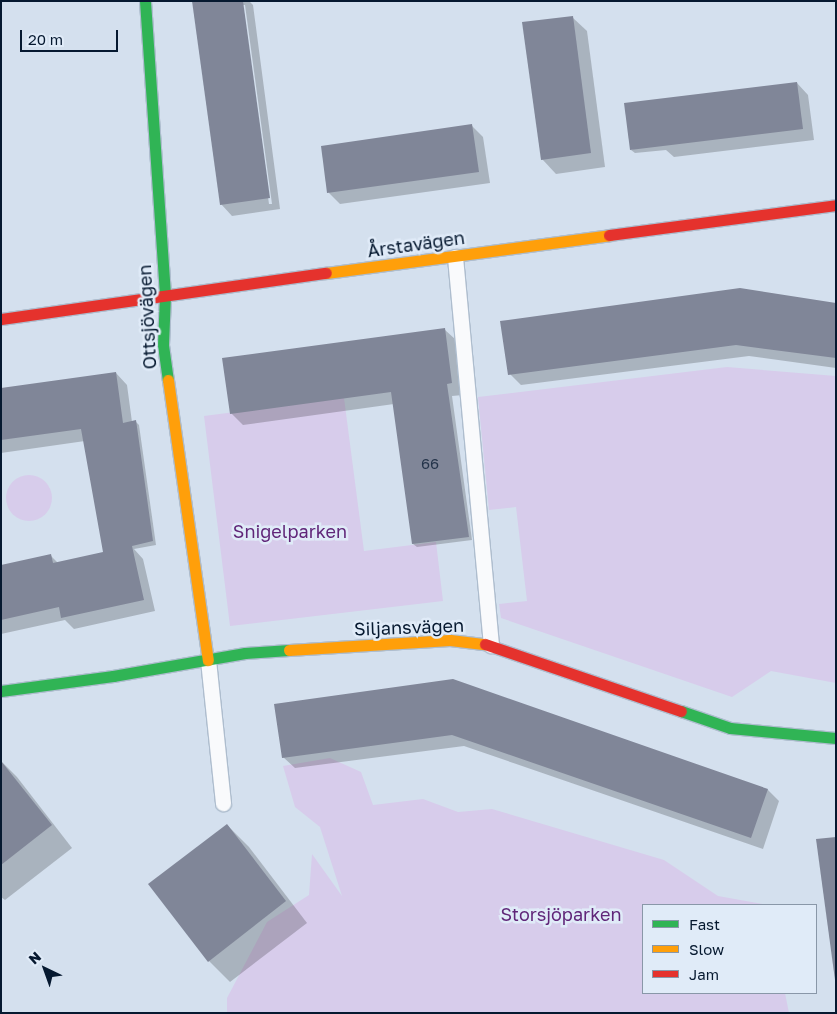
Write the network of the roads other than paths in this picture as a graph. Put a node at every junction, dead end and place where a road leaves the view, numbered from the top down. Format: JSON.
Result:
{"nodes":[{"id":1,"x":145,"y":1,"type":"edge"},
{"id":2,"x":836,"y":205,"type":"edge"},
{"id":3,"x":455,"y":257,"type":"junction"},
{"id":4,"x":165,"y":294,"type":"junction"},
{"id":5,"x":1,"y":319,"type":"edge"},
{"id":6,"x":491,"y":645,"type":"junction"},
{"id":7,"x":208,"y":660,"type":"junction"},
{"id":8,"x":1,"y":691,"type":"edge"},
{"id":9,"x":836,"y":738,"type":"edge"},
{"id":10,"x":223,"y":803,"type":"dead end"}],
"edges":[{"from":1,"to":4,"type":"street","name":"Ottsjövägen"},
{"from":2,"to":3,"type":"street","name":"Årstavägen"},
{"from":3,"to":4,"type":"street","name":"Årstavägen"},
{"from":3,"to":6,"type":"lane"},
{"from":4,"to":5,"type":"street","name":"Årstavägen"},
{"from":4,"to":7,"type":"street","name":"Ottsjövägen"},
{"from":6,"to":7,"type":"street","name":"Siljansvägen"},
{"from":6,"to":9,"type":"street","name":"Siljansvägen"},
{"from":7,"to":8,"type":"street","name":"Siljansvägen"},
{"from":7,"to":10,"type":"lane"}]}
